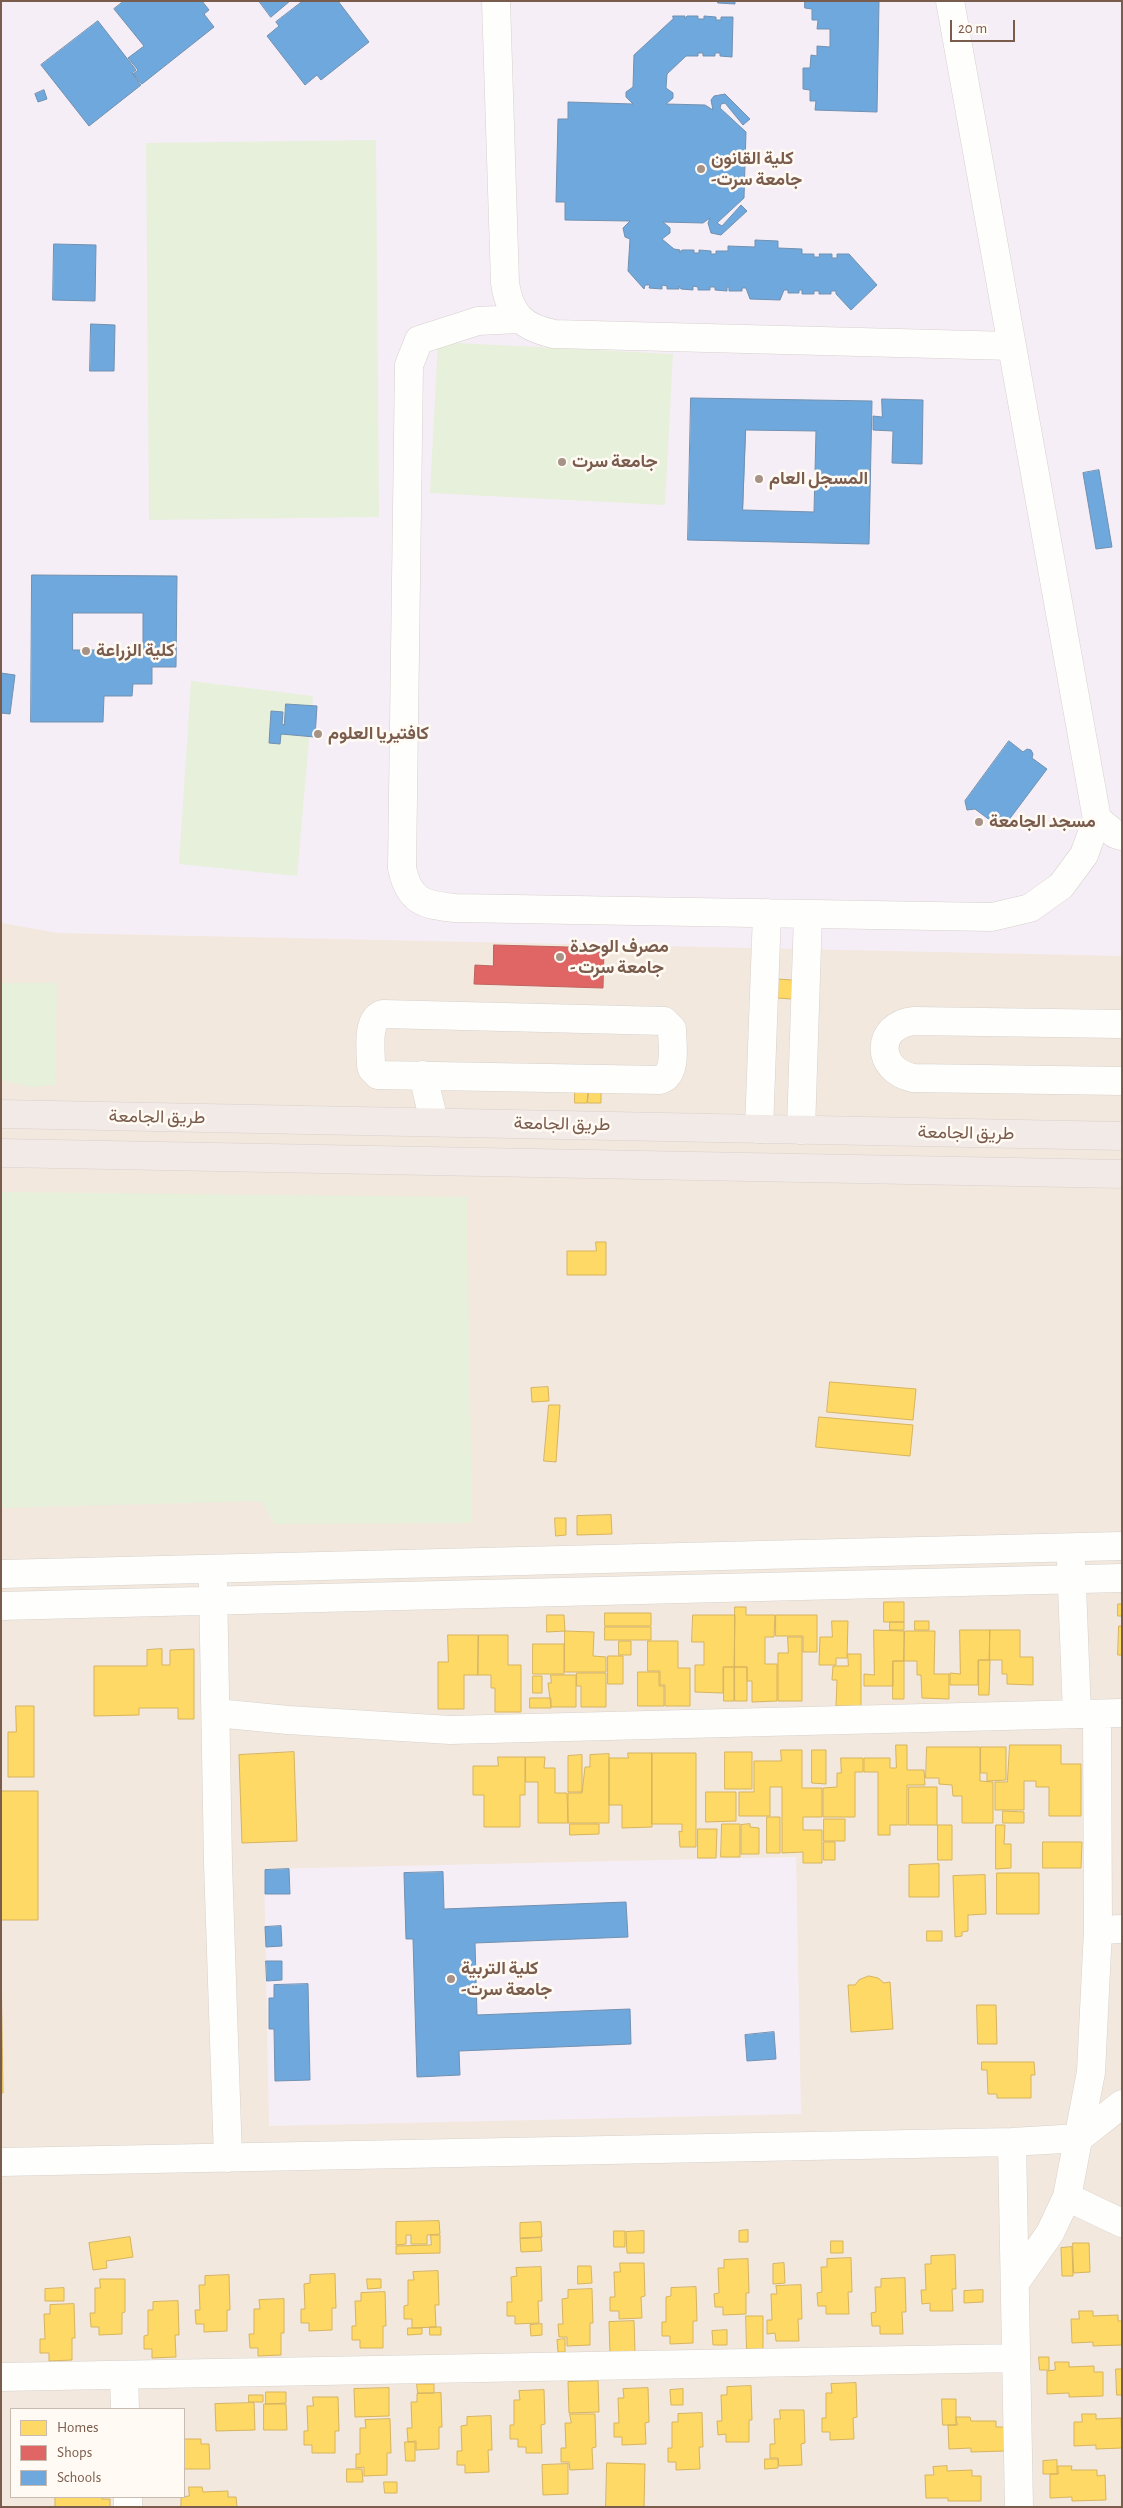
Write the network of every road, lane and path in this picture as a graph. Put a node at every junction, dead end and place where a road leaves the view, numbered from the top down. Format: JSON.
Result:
{"nodes":[{"id":1,"x":496,"y":1,"type":"edge"},
{"id":2,"x":950,"y":1,"type":"edge"},
{"id":3,"x":519,"y":319,"type":"junction"},
{"id":4,"x":1012,"y":346,"type":"junction"},
{"id":5,"x":1097,"y":819,"type":"junction"},
{"id":6,"x":1122,"y":836,"type":"edge"},
{"id":7,"x":768,"y":913,"type":"junction"},
{"id":8,"x":808,"y":914,"type":"junction"},
{"id":9,"x":1122,"y":1024,"type":"edge"},
{"id":10,"x":423,"y":1075,"type":"junction"},
{"id":11,"x":1122,"y":1081,"type":"edge"},
{"id":12,"x":1,"y":1114,"type":"edge"},
{"id":13,"x":434,"y":1122,"type":"junction"},
{"id":14,"x":759,"y":1129,"type":"junction"},
{"id":15,"x":800,"y":1130,"type":"junction"},
{"id":16,"x":1122,"y":1136,"type":"edge"},
{"id":17,"x":1,"y":1153,"type":"edge"},
{"id":18,"x":1122,"y":1174,"type":"edge"},
{"id":19,"x":1122,"y":1546,"type":"edge"},
{"id":20,"x":1070,"y":1547,"type":"junction"},
{"id":21,"x":213,"y":1569,"type":"junction"},
{"id":22,"x":1,"y":1574,"type":"edge"},
{"id":23,"x":1122,"y":1578,"type":"edge"},
{"id":24,"x":1072,"y":1579,"type":"junction"},
{"id":25,"x":214,"y":1601,"type":"junction"},
{"id":26,"x":1,"y":1606,"type":"edge"},
{"id":27,"x":216,"y":1713,"type":"junction"},
{"id":28,"x":1098,"y":1714,"type":"edge"},
{"id":29,"x":1110,"y":1929,"type":"edge"},
{"id":30,"x":1122,"y":2104,"type":"edge"},
{"id":31,"x":1078,"y":2138,"type":"junction"},
{"id":32,"x":1012,"y":2142,"type":"junction"},
{"id":33,"x":228,"y":2158,"type":"junction"},
{"id":34,"x":1,"y":2162,"type":"edge"},
{"id":35,"x":1067,"y":2197,"type":"junction"},
{"id":36,"x":1122,"y":2223,"type":"edge"},
{"id":37,"x":1015,"y":2283,"type":"junction"},
{"id":38,"x":1016,"y":2358,"type":"junction"},
{"id":39,"x":124,"y":2375,"type":"junction"},
{"id":40,"x":1,"y":2377,"type":"edge"},
{"id":41,"x":125,"y":2408,"type":"edge"},
{"id":42,"x":1019,"y":2507,"type":"edge"}],
"edges":[{"from":1,"to":3,"type":"street"},
{"from":2,"to":4,"type":"street"},
{"from":3,"to":4,"type":"street"},
{"from":3,"to":7,"type":"street"},
{"from":4,"to":5,"type":"street"},
{"from":5,"to":6,"type":"street"},
{"from":5,"to":8,"type":"street"},
{"from":7,"to":8,"type":"street"},
{"from":7,"to":14,"type":"street"},
{"from":8,"to":15,"type":"street"},
{"from":9,"to":11,"type":"street"},
{"from":10,"to":10,"type":"street"},
{"from":10,"to":13,"type":"street"},
{"from":12,"to":13,"type":"highway","name":"طريق الجامعة"},
{"from":13,"to":14,"type":"highway","name":"طريق الجامعة"},
{"from":14,"to":15,"type":"highway","name":"طريق الجامعة"},
{"from":15,"to":16,"type":"highway","name":"طريق الجامعة"},
{"from":17,"to":18,"type":"highway"},
{"from":19,"to":20,"type":"street"},
{"from":20,"to":21,"type":"street"},
{"from":20,"to":24,"type":"street"},
{"from":21,"to":22,"type":"street"},
{"from":21,"to":25,"type":"street"},
{"from":23,"to":24,"type":"street"},
{"from":24,"to":25,"type":"street"},
{"from":24,"to":28,"type":"street"},
{"from":25,"to":26,"type":"street"},
{"from":25,"to":27,"type":"street"},
{"from":27,"to":28,"type":"street"},
{"from":27,"to":33,"type":"street"},
{"from":28,"to":29,"type":"street"},
{"from":29,"to":31,"type":"street"},
{"from":30,"to":31,"type":"street"},
{"from":31,"to":32,"type":"street"},
{"from":31,"to":35,"type":"street"},
{"from":32,"to":33,"type":"street"},
{"from":32,"to":37,"type":"street"},
{"from":33,"to":34,"type":"street"},
{"from":35,"to":36,"type":"street"},
{"from":35,"to":37,"type":"street"},
{"from":37,"to":38,"type":"street"},
{"from":38,"to":39,"type":"street"},
{"from":38,"to":42,"type":"street"},
{"from":39,"to":40,"type":"street"},
{"from":39,"to":41,"type":"street"}]}
